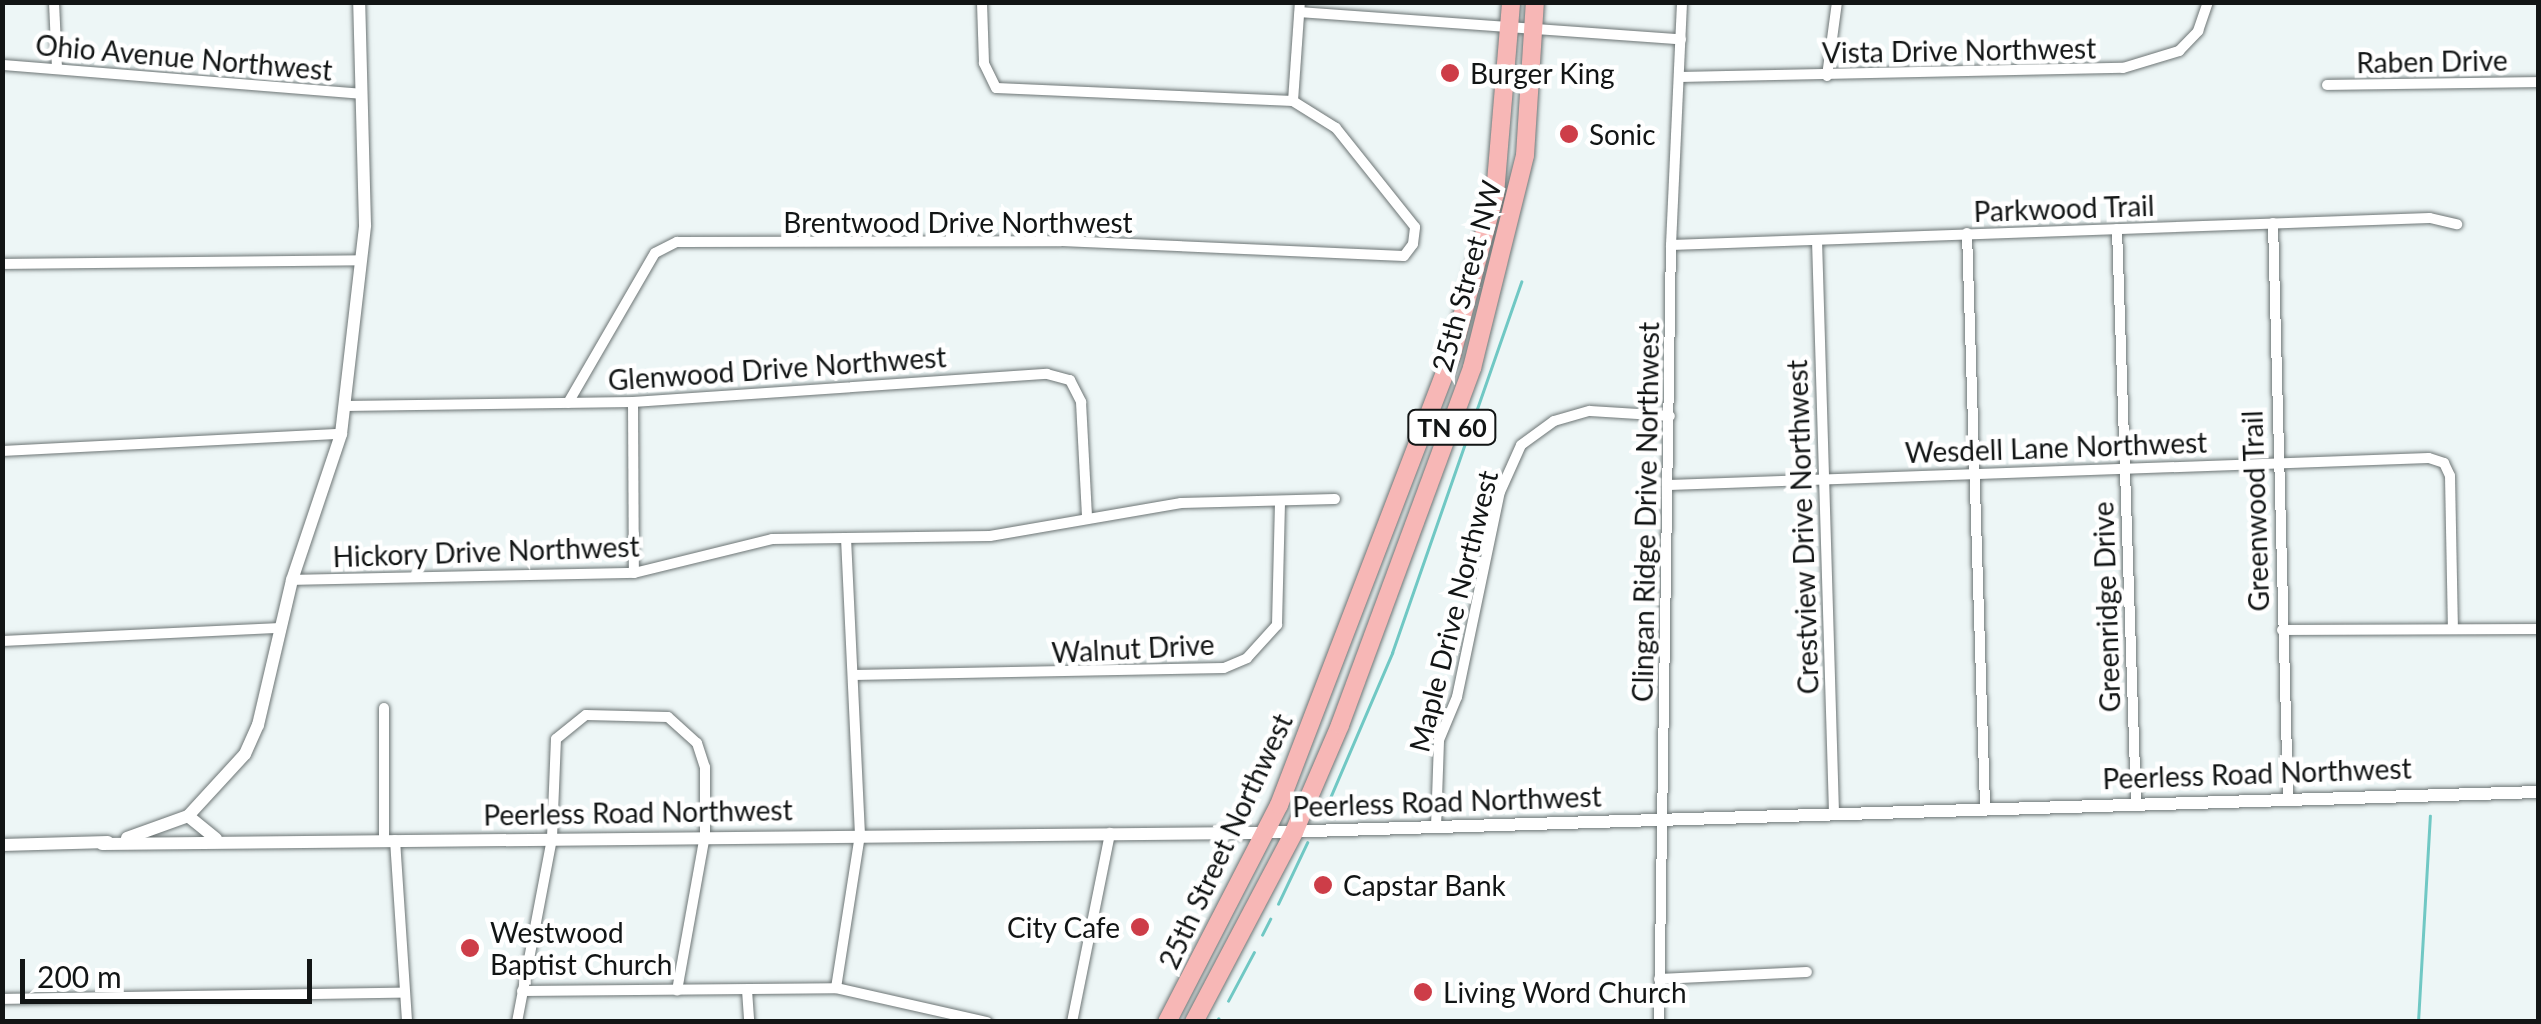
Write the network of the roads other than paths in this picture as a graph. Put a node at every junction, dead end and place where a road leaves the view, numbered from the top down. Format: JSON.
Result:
{"nodes":[{"id":1,"x":54,"y":2,"type":"edge"},
{"id":2,"x":359,"y":2,"type":"edge"},
{"id":3,"x":982,"y":2,"type":"edge"},
{"id":4,"x":1510,"y":2,"type":"edge"},
{"id":5,"x":1535,"y":2,"type":"edge"},
{"id":6,"x":1682,"y":2,"type":"edge"},
{"id":7,"x":1837,"y":2,"type":"edge"},
{"id":8,"x":2208,"y":2,"type":"edge"},
{"id":9,"x":1300,"y":7,"type":"edge"},
{"id":10,"x":1511,"y":27,"type":"junction"},
{"id":11,"x":1535,"y":28,"type":"junction"},
{"id":12,"x":1680,"y":39,"type":"junction"},
{"id":13,"x":2,"y":65,"type":"edge"},
{"id":14,"x":56,"y":68,"type":"junction"},
{"id":15,"x":1678,"y":76,"type":"junction"},
{"id":16,"x":1827,"y":76,"type":"junction"},
{"id":17,"x":2538,"y":82,"type":"edge"},
{"id":18,"x":2327,"y":85,"type":"dead end"},
{"id":19,"x":362,"y":94,"type":"junction"},
{"id":20,"x":1292,"y":100,"type":"junction"},
{"id":21,"x":2273,"y":223,"type":"junction"},
{"id":22,"x":2457,"y":224,"type":"dead end"},
{"id":23,"x":2117,"y":229,"type":"junction"},
{"id":24,"x":1967,"y":233,"type":"junction"},
{"id":25,"x":1817,"y":240,"type":"junction"},
{"id":26,"x":1671,"y":244,"type":"junction"},
{"id":27,"x":361,"y":260,"type":"junction"},
{"id":28,"x":2,"y":264,"type":"edge"},
{"id":29,"x":633,"y":402,"type":"junction"},
{"id":30,"x":568,"y":403,"type":"junction"},
{"id":31,"x":346,"y":406,"type":"junction"},
{"id":32,"x":1670,"y":416,"type":"junction"},
{"id":33,"x":341,"y":434,"type":"junction"},
{"id":34,"x":2,"y":451,"type":"edge"},
{"id":35,"x":2275,"y":461,"type":"junction"},
{"id":36,"x":2123,"y":468,"type":"junction"},
{"id":37,"x":1973,"y":473,"type":"junction"},
{"id":38,"x":1821,"y":478,"type":"junction"},
{"id":39,"x":1669,"y":485,"type":"junction"},
{"id":40,"x":1335,"y":499,"type":"dead end"},
{"id":41,"x":1280,"y":504,"type":"junction"},
{"id":42,"x":1087,"y":518,"type":"junction"},
{"id":43,"x":846,"y":540,"type":"junction"},
{"id":44,"x":634,"y":573,"type":"junction"},
{"id":45,"x":292,"y":580,"type":"junction"},
{"id":46,"x":281,"y":628,"type":"junction"},
{"id":47,"x":2538,"y":628,"type":"edge"},
{"id":48,"x":2454,"y":629,"type":"junction"},
{"id":49,"x":2282,"y":630,"type":"junction"},
{"id":50,"x":2,"y":641,"type":"edge"},
{"id":51,"x":853,"y":675,"type":"junction"},
{"id":52,"x":1329,"y":682,"type":"joint"},
{"id":53,"x":384,"y":708,"type":"dead end"},
{"id":54,"x":2538,"y":792,"type":"edge"},
{"id":55,"x":2288,"y":797,"type":"junction"},
{"id":56,"x":2136,"y":803,"type":"junction"},
{"id":57,"x":1985,"y":807,"type":"junction"},
{"id":58,"x":1834,"y":813,"type":"junction"},
{"id":59,"x":188,"y":816,"type":"junction"},
{"id":60,"x":1664,"y":818,"type":"junction"},
{"id":61,"x":1436,"y":828,"type":"junction"},
{"id":62,"x":1294,"y":832,"type":"junction"},
{"id":63,"x":1110,"y":833,"type":"junction"},
{"id":64,"x":1266,"y":833,"type":"junction"},
{"id":65,"x":705,"y":835,"type":"junction"},
{"id":66,"x":860,"y":835,"type":"junction"},
{"id":67,"x":552,"y":838,"type":"junction"},
{"id":68,"x":390,"y":840,"type":"junction"},
{"id":69,"x":192,"y":842,"type":"junction"},
{"id":70,"x":222,"y":842,"type":"junction"},
{"id":71,"x":102,"y":844,"type":"junction"},
{"id":72,"x":2,"y":845,"type":"edge"},
{"id":73,"x":1807,"y":972,"type":"dead end"},
{"id":74,"x":1660,"y":978,"type":"junction"},
{"id":75,"x":836,"y":988,"type":"junction"},
{"id":76,"x":677,"y":990,"type":"junction"},
{"id":77,"x":747,"y":990,"type":"junction"},
{"id":78,"x":522,"y":991,"type":"junction"},
{"id":79,"x":406,"y":993,"type":"junction"},
{"id":80,"x":2,"y":999,"type":"edge"},
{"id":81,"x":915,"y":1008,"type":"junction"},
{"id":82,"x":407,"y":1022,"type":"edge"},
{"id":83,"x":517,"y":1022,"type":"edge"},
{"id":84,"x":749,"y":1022,"type":"edge"},
{"id":85,"x":912,"y":1022,"type":"edge"},
{"id":86,"x":987,"y":1022,"type":"edge"},
{"id":87,"x":1072,"y":1022,"type":"edge"},
{"id":88,"x":1167,"y":1022,"type":"edge"},
{"id":89,"x":1194,"y":1022,"type":"edge"},
{"id":90,"x":1658,"y":1022,"type":"edge"}],
"edges":[{"from":1,"to":14,"type":"street"},
{"from":2,"to":19,"type":"street"},
{"from":3,"to":20,"type":"street"},
{"from":4,"to":10,"type":"highway","name":"25th Street NW","number":"TN 60"},
{"from":5,"to":11,"type":"highway","name":"25th Street NW","number":"TN 60"},
{"from":6,"to":12,"type":"street","name":"Clingan Ridge Drive Northwest"},
{"from":7,"to":16,"type":"street"},
{"from":8,"to":16,"type":"street","name":"Vista Drive Northwest"},
{"from":9,"to":10,"type":"street"},
{"from":9,"to":20,"type":"street"},
{"from":10,"to":11,"type":"street"},
{"from":10,"to":52,"type":"highway","name":"25th Street NW","number":"TN 60"},
{"from":11,"to":12,"type":"street"},
{"from":11,"to":62,"type":"highway","name":"25th Street NW","number":"TN 60"},
{"from":12,"to":15,"type":"street","name":"Clingan Ridge Drive Northwest"},
{"from":13,"to":14,"type":"street","name":"Ohio Avenue Northwest"},
{"from":14,"to":19,"type":"street","name":"Ohio Avenue Northwest"},
{"from":15,"to":16,"type":"street","name":"Vista Drive Northwest"},
{"from":15,"to":26,"type":"street","name":"Clingan Ridge Drive Northwest"},
{"from":17,"to":18,"type":"street","name":"Raben Drive"},
{"from":19,"to":27,"type":"street"},
{"from":20,"to":30,"type":"street","name":"Brentwood Drive Northwest"},
{"from":21,"to":22,"type":"street","name":"Parkwood Trail"},
{"from":21,"to":23,"type":"street","name":"Parkwood Trail"},
{"from":21,"to":35,"type":"street","name":"Greenwood Trail"},
{"from":23,"to":24,"type":"street","name":"Parkwood Trail"},
{"from":23,"to":36,"type":"street","name":"Greenridge Drive"},
{"from":24,"to":25,"type":"street","name":"Parkwood Trail"},
{"from":24,"to":37,"type":"street"},
{"from":25,"to":26,"type":"street","name":"Parkwood Trail"},
{"from":25,"to":38,"type":"street","name":"Crestview Drive Northwest"},
{"from":26,"to":32,"type":"street","name":"Clingan Ridge Drive Northwest"},
{"from":27,"to":28,"type":"street"},
{"from":27,"to":31,"type":"street"},
{"from":29,"to":30,"type":"street","name":"Glenwood Drive Northwest"},
{"from":29,"to":42,"type":"street","name":"Glenwood Drive Northwest"},
{"from":29,"to":44,"type":"street"},
{"from":30,"to":31,"type":"street","name":"Glenwood Drive Northwest"},
{"from":31,"to":33,"type":"street"},
{"from":32,"to":39,"type":"street","name":"Clingan Ridge Drive Northwest"},
{"from":32,"to":61,"type":"street","name":"Maple Drive Northwest"},
{"from":33,"to":34,"type":"street"},
{"from":33,"to":45,"type":"street"},
{"from":35,"to":36,"type":"street","name":"Wesdell Lane Northwest"},
{"from":35,"to":48,"type":"street","name":"Wesdell Lane Northwest"},
{"from":35,"to":49,"type":"street","name":"Greenwood Trail"},
{"from":36,"to":37,"type":"street","name":"Wesdell Lane Northwest"},
{"from":36,"to":56,"type":"street","name":"Greenridge Drive"},
{"from":37,"to":38,"type":"street","name":"Wesdell Lane Northwest"},
{"from":37,"to":57,"type":"street"},
{"from":38,"to":39,"type":"street","name":"Wesdell Lane Northwest"},
{"from":38,"to":58,"type":"street","name":"Crestview Drive Northwest"},
{"from":39,"to":60,"type":"street","name":"Clingan Ridge Drive Northwest"},
{"from":40,"to":41,"type":"street","name":"Hickory Drive Northwest"},
{"from":41,"to":42,"type":"street","name":"Hickory Drive Northwest"},
{"from":41,"to":51,"type":"street","name":"Walnut Drive"},
{"from":42,"to":43,"type":"street","name":"Hickory Drive Northwest"},
{"from":43,"to":44,"type":"street","name":"Hickory Drive Northwest"},
{"from":43,"to":51,"type":"street"},
{"from":44,"to":45,"type":"street","name":"Hickory Drive Northwest"},
{"from":45,"to":46,"type":"street"},
{"from":46,"to":50,"type":"street"},
{"from":46,"to":59,"type":"street"},
{"from":47,"to":48,"type":"street"},
{"from":48,"to":49,"type":"street"},
{"from":49,"to":55,"type":"street","name":"Greenwood Trail"},
{"from":51,"to":66,"type":"street"},
{"from":52,"to":64,"type":"highway","name":"25th Street Northwest","number":"TN 60"},
{"from":53,"to":68,"type":"street"},
{"from":54,"to":55,"type":"street","name":"Peerless Road Northwest"},
{"from":55,"to":56,"type":"street","name":"Peerless Road Northwest"},
{"from":56,"to":57,"type":"street","name":"Peerless Road Northwest"},
{"from":57,"to":58,"type":"street","name":"Peerless Road Northwest"},
{"from":58,"to":60,"type":"street","name":"Peerless Road Northwest"},
{"from":59,"to":69,"type":"street"},
{"from":59,"to":70,"type":"street"},
{"from":59,"to":71,"type":"street"},
{"from":60,"to":61,"type":"street","name":"Peerless Road Northwest"},
{"from":60,"to":74,"type":"street","name":"Clingan Ridge Drive Northwest"},
{"from":61,"to":62,"type":"street","name":"Peerless Road Northwest"},
{"from":62,"to":64,"type":"street","name":"Peerless Road Northwest"},
{"from":62,"to":89,"type":"highway","name":"25th Street Northwest","number":"TN 60"},
{"from":63,"to":64,"type":"street","name":"Peerless Road Northwest"},
{"from":63,"to":66,"type":"street","name":"Peerless Road Northwest"},
{"from":63,"to":87,"type":"street"},
{"from":64,"to":88,"type":"highway","name":"25th Street Northwest","number":"TN 60"},
{"from":65,"to":66,"type":"street","name":"Peerless Road Northwest"},
{"from":65,"to":67,"type":"street","name":"Peerless Road Northwest"},
{"from":65,"to":67,"type":"street"},
{"from":65,"to":76,"type":"street"},
{"from":66,"to":75,"type":"street"},
{"from":67,"to":68,"type":"street","name":"Peerless Road Northwest"},
{"from":67,"to":78,"type":"street"},
{"from":68,"to":70,"type":"street","name":"Peerless Road Northwest"},
{"from":68,"to":79,"type":"street"},
{"from":69,"to":70,"type":"street","name":"Peerless Road Northwest"},
{"from":69,"to":71,"type":"street","name":"Peerless Road Northwest"},
{"from":71,"to":72,"type":"street","name":"Peerless Road Northwest"},
{"from":73,"to":74,"type":"street"},
{"from":74,"to":90,"type":"street","name":"Clingan Ridge Drive Northwest"},
{"from":75,"to":77,"type":"street"},
{"from":75,"to":81,"type":"street"},
{"from":76,"to":77,"type":"street"},
{"from":76,"to":78,"type":"street"},
{"from":77,"to":84,"type":"street"},
{"from":78,"to":83,"type":"street"},
{"from":79,"to":80,"type":"street"},
{"from":79,"to":82,"type":"street"},
{"from":81,"to":85,"type":"street"},
{"from":81,"to":86,"type":"street"}]}
